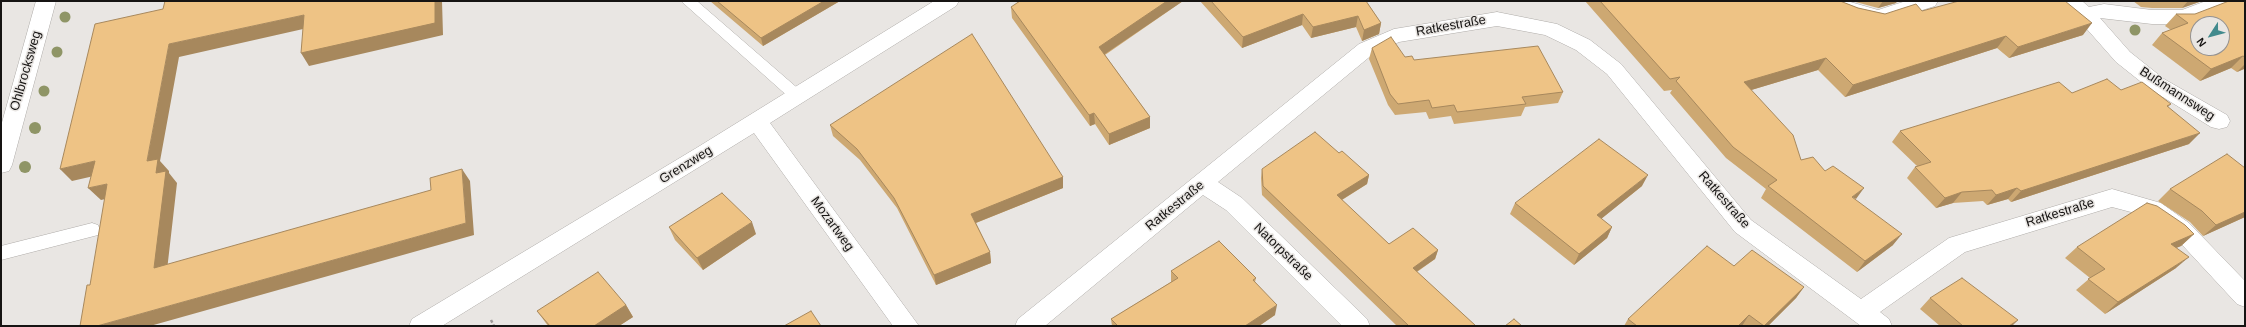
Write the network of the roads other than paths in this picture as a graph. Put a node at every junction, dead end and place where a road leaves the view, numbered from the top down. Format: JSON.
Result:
{"nodes":[{"id":1,"x":46,"y":1,"type":"edge"},
{"id":2,"x":688,"y":1,"type":"edge"},
{"id":3,"x":949,"y":1,"type":"edge"},
{"id":4,"x":1835,"y":1,"type":"edge"},
{"id":5,"x":1928,"y":1,"type":"edge"},
{"id":6,"x":2069,"y":1,"type":"edge"},
{"id":7,"x":2225,"y":1,"type":"edge"},
{"id":8,"x":2085,"y":14,"type":"junction"},
{"id":9,"x":797,"y":96,"type":"junction"},
{"id":10,"x":757,"y":121,"type":"junction"},
{"id":11,"x":2219,"y":121,"type":"dead end"},
{"id":12,"x":1,"y":165,"type":"edge"},
{"id":13,"x":1203,"y":184,"type":"junction"},
{"id":14,"x":92,"y":230,"type":"dead end"},
{"id":15,"x":1,"y":253,"type":"edge"},
{"id":16,"x":2245,"y":297,"type":"edge"},
{"id":17,"x":1861,"y":312,"type":"junction"},
{"id":18,"x":421,"y":326,"type":"edge"},
{"id":19,"x":907,"y":326,"type":"edge"},
{"id":20,"x":1027,"y":326,"type":"edge"},
{"id":21,"x":1358,"y":326,"type":"edge"},
{"id":22,"x":1880,"y":326,"type":"edge"}],
"edges":[{"from":1,"to":12,"type":"street","name":"Ohlbrocksweg"},
{"from":2,"to":9,"type":"lane"},
{"from":3,"to":9,"type":"street","name":"Grenzweg"},
{"from":4,"to":5,"type":"street"},
{"from":6,"to":8,"type":"street","name":"Bußmannsweg"},
{"from":7,"to":8,"type":"street"},
{"from":8,"to":11,"type":"street","name":"Bußmannsweg"},
{"from":9,"to":10,"type":"street","name":"Grenzweg"},
{"from":10,"to":18,"type":"street","name":"Grenzweg"},
{"from":10,"to":19,"type":"street","name":"Mozartweg"},
{"from":13,"to":17,"type":"street","name":"Ratkestraße"},
{"from":13,"to":20,"type":"street","name":"Ratkestraße"},
{"from":13,"to":21,"type":"street","name":"Natorpstraße"},
{"from":14,"to":15,"type":"lane"},
{"from":16,"to":17,"type":"street","name":"Ratkestraße"},
{"from":17,"to":22,"type":"street","name":"Ratkestraße"}]}
